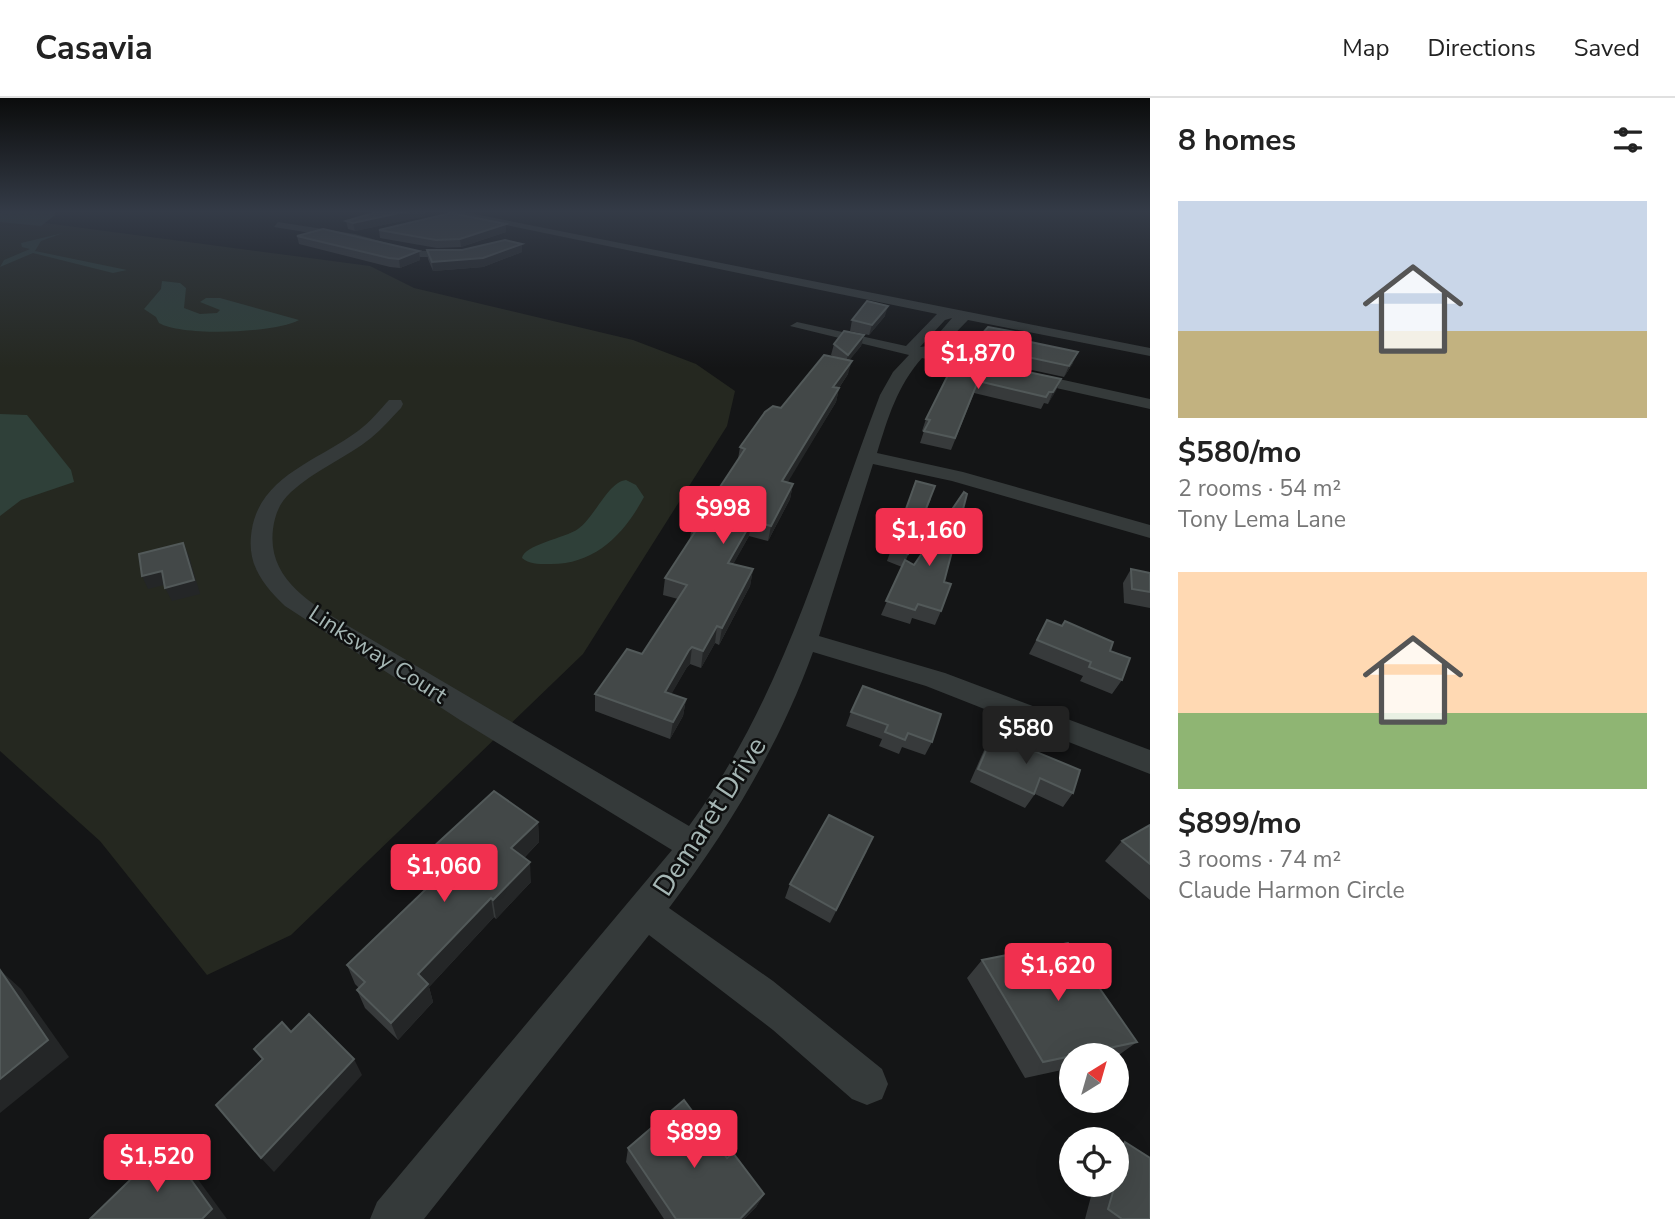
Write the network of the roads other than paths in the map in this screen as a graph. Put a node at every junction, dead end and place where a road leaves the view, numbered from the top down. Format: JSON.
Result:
{"nodes":[{"id":1,"x":696,"y":263,"type":"edge"},
{"id":2,"x":955,"y":313,"type":"junction"},
{"id":3,"x":797,"y":326,"type":"dead end"},
{"id":4,"x":1150,"y":352,"type":"edge"},
{"id":5,"x":919,"y":353,"type":"junction"},
{"id":6,"x":395,"y":404,"type":"dead end"},
{"id":7,"x":1150,"y":404,"type":"edge"},
{"id":8,"x":867,"y":457,"type":"junction"},
{"id":9,"x":1150,"y":532,"type":"edge"},
{"id":10,"x":803,"y":641,"type":"junction"},
{"id":11,"x":1150,"y":762,"type":"edge"},
{"id":12,"x":695,"y":846,"type":"junction"},
{"id":13,"x":646,"y":912,"type":"junction"},
{"id":14,"x":867,"y":1084,"type":"dead end"},
{"id":15,"x":394,"y":1219,"type":"edge"}],
"edges":[{"from":1,"to":2,"type":"street"},
{"from":2,"to":4,"type":"street"},
{"from":2,"to":5,"type":"street","name":"Demaret Drive"},
{"from":3,"to":5,"type":"street"},
{"from":5,"to":7,"type":"street"},
{"from":5,"to":8,"type":"street","name":"Demaret Drive"},
{"from":6,"to":12,"type":"street","name":"Linksway Court"},
{"from":8,"to":9,"type":"street"},
{"from":8,"to":10,"type":"street","name":"Demaret Drive"},
{"from":10,"to":11,"type":"street"},
{"from":10,"to":12,"type":"street","name":"Demaret Drive"},
{"from":12,"to":13,"type":"street","name":"Demaret Drive"},
{"from":13,"to":14,"type":"street"},
{"from":13,"to":15,"type":"street","name":"Demaret Drive"}]}
